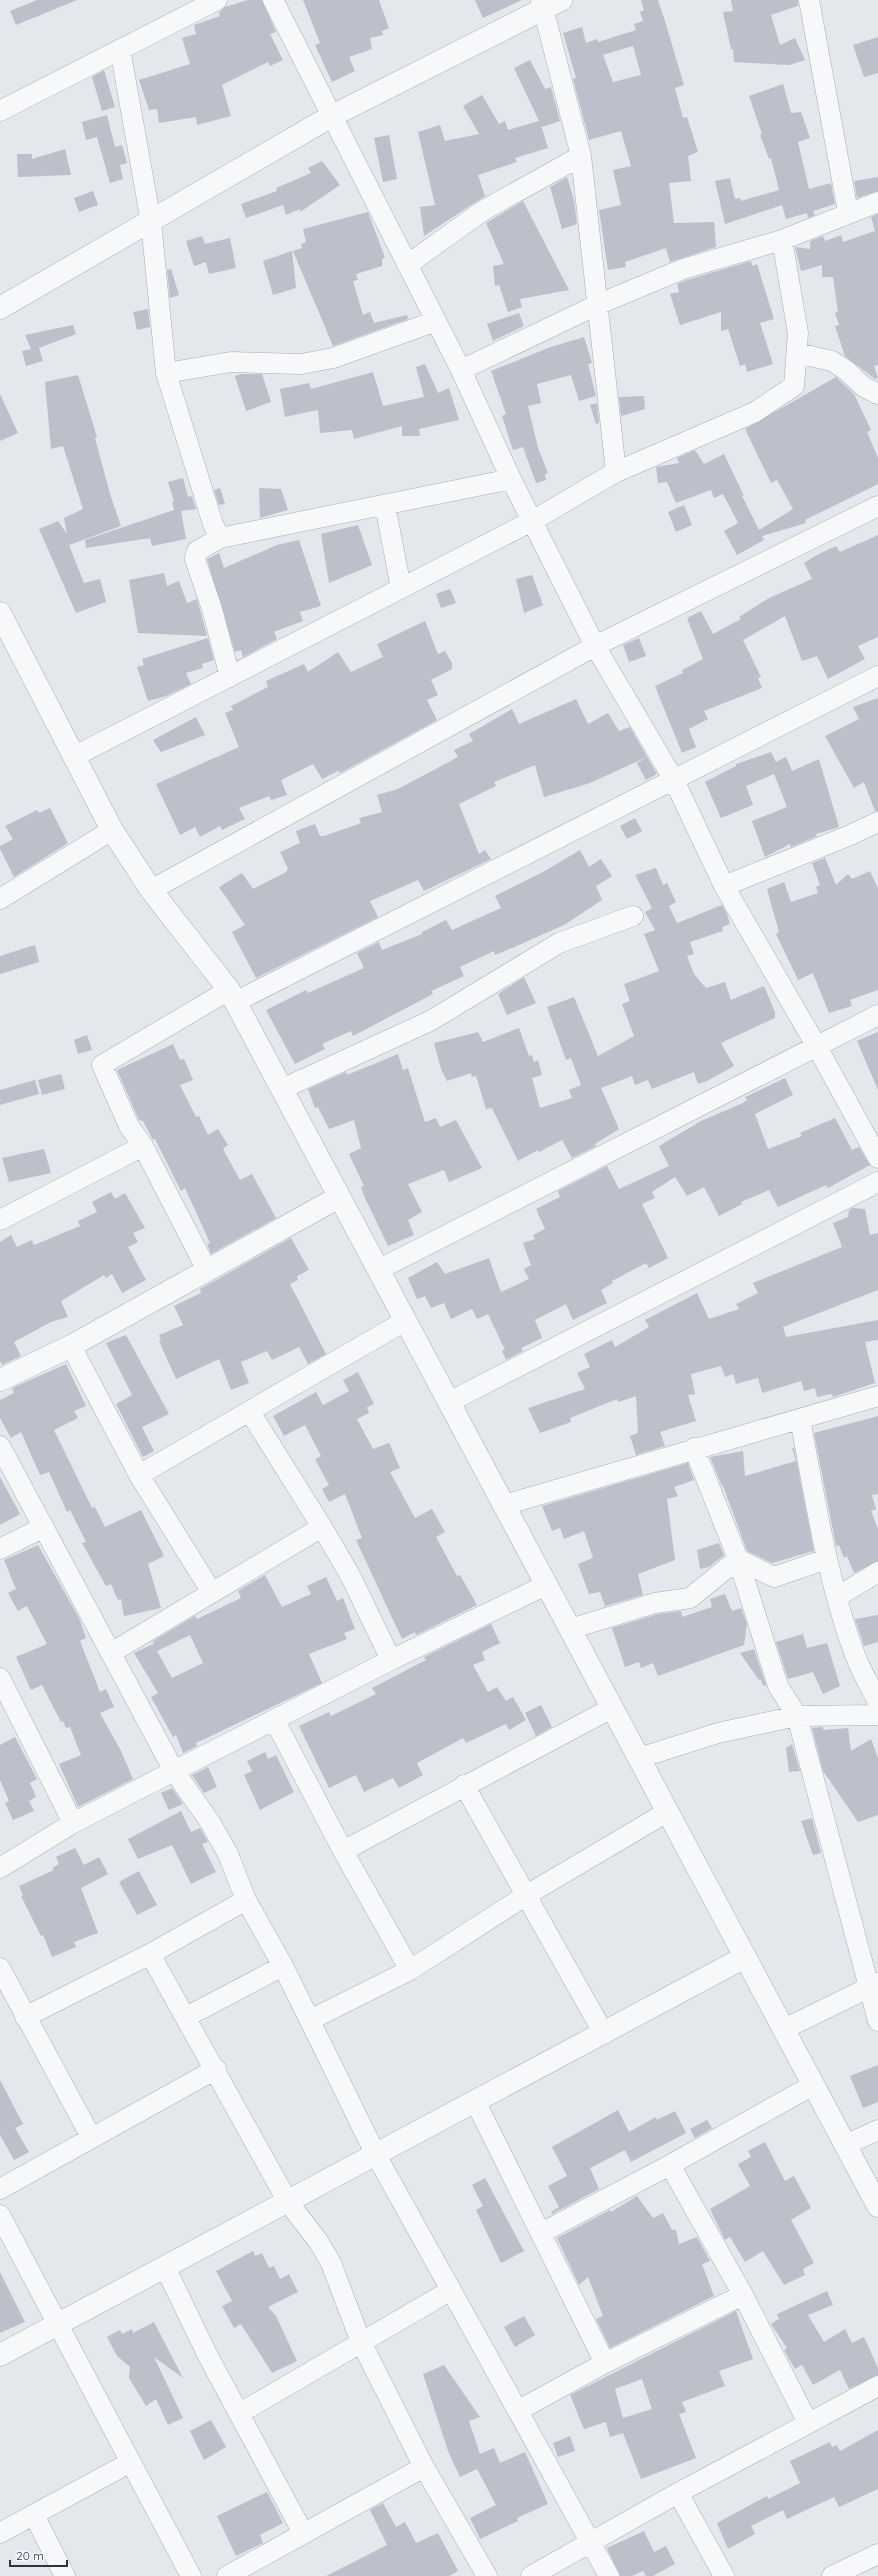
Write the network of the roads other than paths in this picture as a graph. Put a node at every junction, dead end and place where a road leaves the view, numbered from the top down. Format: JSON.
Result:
{"nodes":[{"id":1,"x":217,"y":0,"type":"edge"},
{"id":2,"x":273,"y":0,"type":"edge"},
{"id":3,"x":810,"y":0,"type":"edge"},
{"id":4,"x":548,"y":4,"type":"edge"},
{"id":5,"x":120,"y":49,"type":"junction"},
{"id":6,"x":0,"y":111,"type":"edge"},
{"id":7,"x":330,"y":117,"type":"junction"},
{"id":8,"x":582,"y":156,"type":"junction"},
{"id":9,"x":878,"y":202,"type":"edge"},
{"id":10,"x":848,"y":212,"type":"junction"},
{"id":11,"x":152,"y":222,"type":"junction"},
{"id":12,"x":782,"y":240,"type":"junction"},
{"id":13,"x":407,"y":265,"type":"junction"},
{"id":14,"x":599,"y":304,"type":"junction"},
{"id":15,"x":0,"y":308,"type":"edge"},
{"id":16,"x":436,"y":321,"type":"junction"},
{"id":17,"x":797,"y":353,"type":"junction"},
{"id":18,"x":461,"y":370,"type":"junction"},
{"id":19,"x":166,"y":373,"type":"junction"},
{"id":20,"x":878,"y":394,"type":"edge"},
{"id":21,"x":616,"y":472,"type":"junction"},
{"id":22,"x":511,"y":479,"type":"junction"},
{"id":23,"x":385,"y":505,"type":"junction"},
{"id":24,"x":878,"y":506,"type":"edge"},
{"id":25,"x":532,"y":521,"type":"junction"},
{"id":26,"x":220,"y":538,"type":"junction"},
{"id":27,"x":401,"y":588,"type":"junction"},
{"id":28,"x":0,"y":613,"type":"edge"},
{"id":29,"x":595,"y":646,"type":"junction"},
{"id":30,"x":878,"y":676,"type":"edge"},
{"id":31,"x":230,"y":677,"type":"junction"},
{"id":32,"x":75,"y":756,"type":"junction"},
{"id":33,"x":674,"y":780,"type":"junction"},
{"id":34,"x":878,"y":822,"type":"edge"},
{"id":35,"x":112,"y":830,"type":"junction"},
{"id":36,"x":724,"y":886,"type":"junction"},
{"id":37,"x":151,"y":890,"type":"junction"},
{"id":38,"x":0,"y":899,"type":"edge"},
{"id":39,"x":632,"y":916,"type":"dead end"},
{"id":40,"x":232,"y":996,"type":"junction"},
{"id":41,"x":878,"y":1015,"type":"edge"},
{"id":42,"x":817,"y":1047,"type":"junction"},
{"id":43,"x":282,"y":1089,"type":"junction"},
{"id":44,"x":143,"y":1146,"type":"junction"},
{"id":45,"x":878,"y":1158,"type":"edge"},
{"id":46,"x":878,"y":1182,"type":"edge"},
{"id":47,"x":339,"y":1197,"type":"junction"},
{"id":48,"x":2,"y":1216,"type":"edge"},
{"id":49,"x":207,"y":1270,"type":"junction"},
{"id":50,"x":378,"y":1270,"type":"junction"},
{"id":51,"x":405,"y":1321,"type":"junction"},
{"id":52,"x":71,"y":1346,"type":"junction"},
{"id":53,"x":0,"y":1380,"type":"edge"},
{"id":54,"x":878,"y":1396,"type":"edge"},
{"id":55,"x":449,"y":1402,"type":"junction"},
{"id":56,"x":250,"y":1412,"type":"junction"},
{"id":57,"x":800,"y":1419,"type":"junction"},
{"id":58,"x":0,"y":1446,"type":"edge"},
{"id":59,"x":694,"y":1448,"type":"junction"},
{"id":60,"x":139,"y":1475,"type":"junction"},
{"id":61,"x":504,"y":1505,"type":"junction"},
{"id":62,"x":44,"y":1527,"type":"junction"},
{"id":63,"x":322,"y":1527,"type":"junction"},
{"id":64,"x":0,"y":1549,"type":"edge"},
{"id":65,"x":827,"y":1558,"type":"junction"},
{"id":66,"x":738,"y":1559,"type":"junction"},
{"id":67,"x":878,"y":1572,"type":"edge"},
{"id":68,"x":546,"y":1585,"type":"junction"},
{"id":69,"x":211,"y":1592,"type":"junction"},
{"id":70,"x":837,"y":1597,"type":"junction"},
{"id":71,"x":570,"y":1629,"type":"junction"},
{"id":72,"x":111,"y":1652,"type":"junction"},
{"id":73,"x":391,"y":1660,"type":"junction"},
{"id":74,"x":0,"y":1678,"type":"edge"},
{"id":75,"x":5,"y":1699,"type":"edge"},
{"id":76,"x":878,"y":1702,"type":"edge"},
{"id":77,"x":612,"y":1708,"type":"junction"},
{"id":78,"x":878,"y":1715,"type":"edge"},
{"id":79,"x":797,"y":1716,"type":"junction"},
{"id":80,"x":275,"y":1721,"type":"junction"},
{"id":81,"x":639,"y":1758,"type":"junction"},
{"id":82,"x":174,"y":1771,"type":"junction"},
{"id":83,"x":464,"y":1785,"type":"junction"},
{"id":84,"x":667,"y":1812,"type":"junction"},
{"id":85,"x":73,"y":1823,"type":"junction"},
{"id":86,"x":343,"y":1851,"type":"junction"},
{"id":87,"x":0,"y":1868,"type":"edge"},
{"id":88,"x":525,"y":1896,"type":"junction"},
{"id":89,"x":246,"y":1900,"type":"junction"},
{"id":90,"x":150,"y":1954,"type":"junction"},
{"id":91,"x":745,"y":1957,"type":"junction"},
{"id":92,"x":283,"y":1966,"type":"junction"},
{"id":93,"x":0,"y":1968,"type":"edge"},
{"id":94,"x":410,"y":1970,"type":"junction"},
{"id":95,"x":873,"y":1985,"type":"edge"},
{"id":96,"x":25,"y":2017,"type":"junction"},
{"id":97,"x":186,"y":2018,"type":"junction"},
{"id":98,"x":310,"y":2020,"type":"junction"},
{"id":99,"x":878,"y":2021,"type":"edge"},
{"id":100,"x":784,"y":2029,"type":"junction"},
{"id":101,"x":604,"y":2034,"type":"junction"},
{"id":102,"x":216,"y":2069,"type":"junction"},
{"id":103,"x":813,"y":2084,"type":"junction"},
{"id":104,"x":476,"y":2103,"type":"junction"},
{"id":105,"x":878,"y":2130,"type":"edge"},
{"id":106,"x":91,"y":2138,"type":"junction"},
{"id":107,"x":845,"y":2145,"type":"junction"},
{"id":108,"x":376,"y":2155,"type":"junction"},
{"id":109,"x":670,"y":2165,"type":"junction"},
{"id":110,"x":0,"y":2189,"type":"edge"},
{"id":111,"x":288,"y":2202,"type":"junction"},
{"id":112,"x":878,"y":2206,"type":"edge"},
{"id":113,"x":0,"y":2215,"type":"edge"},
{"id":114,"x":541,"y":2233,"type":"junction"},
{"id":115,"x":165,"y":2267,"type":"junction"},
{"id":116,"x":451,"y":2290,"type":"junction"},
{"id":117,"x":743,"y":2295,"type":"junction"},
{"id":118,"x":57,"y":2325,"type":"junction"},
{"id":119,"x":361,"y":2342,"type":"junction"},
{"id":120,"x":0,"y":2356,"type":"edge"},
{"id":121,"x":605,"y":2362,"type":"junction"},
{"id":122,"x":878,"y":2386,"type":"edge"},
{"id":123,"x":519,"y":2410,"type":"junction"},
{"id":124,"x":240,"y":2413,"type":"junction"},
{"id":125,"x":808,"y":2423,"type":"junction"},
{"id":126,"x":130,"y":2463,"type":"junction"},
{"id":127,"x":424,"y":2467,"type":"junction"},
{"id":128,"x":678,"y":2493,"type":"junction"},
{"id":129,"x":34,"y":2515,"type":"junction"},
{"id":130,"x":0,"y":2533,"type":"edge"},
{"id":131,"x":303,"y":2533,"type":"junction"},
{"id":132,"x":590,"y":2543,"type":"junction"},
{"id":133,"x":878,"y":2554,"type":"edge"},
{"id":134,"x":65,"y":2576,"type":"edge"},
{"id":135,"x":191,"y":2576,"type":"edge"},
{"id":136,"x":227,"y":2576,"type":"edge"},
{"id":137,"x":487,"y":2576,"type":"edge"},
{"id":138,"x":532,"y":2576,"type":"edge"},
{"id":139,"x":609,"y":2576,"type":"edge"},
{"id":140,"x":724,"y":2576,"type":"edge"},
{"id":141,"x":832,"y":2576,"type":"edge"}],
"edges":[{"from":1,"to":5,"type":"street"},
{"from":2,"to":7,"type":"street"},
{"from":3,"to":10,"type":"street"},
{"from":4,"to":7,"type":"street"},
{"from":4,"to":8,"type":"street"},
{"from":5,"to":6,"type":"street"},
{"from":5,"to":11,"type":"street"},
{"from":7,"to":11,"type":"street"},
{"from":7,"to":13,"type":"street"},
{"from":8,"to":13,"type":"street"},
{"from":8,"to":14,"type":"street"},
{"from":9,"to":10,"type":"street"},
{"from":10,"to":12,"type":"street"},
{"from":11,"to":15,"type":"street"},
{"from":11,"to":19,"type":"street"},
{"from":12,"to":14,"type":"street"},
{"from":12,"to":17,"type":"street"},
{"from":13,"to":16,"type":"street"},
{"from":14,"to":18,"type":"street"},
{"from":14,"to":21,"type":"street"},
{"from":16,"to":18,"type":"street"},
{"from":16,"to":19,"type":"street"},
{"from":17,"to":20,"type":"street"},
{"from":17,"to":21,"type":"street"},
{"from":18,"to":22,"type":"street"},
{"from":19,"to":26,"type":"street"},
{"from":21,"to":25,"type":"street"},
{"from":22,"to":23,"type":"street"},
{"from":22,"to":25,"type":"street"},
{"from":23,"to":26,"type":"street"},
{"from":23,"to":27,"type":"street"},
{"from":24,"to":29,"type":"street"},
{"from":25,"to":27,"type":"street"},
{"from":25,"to":29,"type":"street"},
{"from":26,"to":31,"type":"street"},
{"from":27,"to":31,"type":"street"},
{"from":28,"to":32,"type":"street"},
{"from":29,"to":33,"type":"street"},
{"from":29,"to":37,"type":"street"},
{"from":30,"to":33,"type":"street"},
{"from":31,"to":32,"type":"street"},
{"from":32,"to":35,"type":"street"},
{"from":33,"to":36,"type":"street"},
{"from":33,"to":40,"type":"street"},
{"from":34,"to":36,"type":"street"},
{"from":35,"to":37,"type":"street"},
{"from":35,"to":38,"type":"street"},
{"from":36,"to":42,"type":"street"},
{"from":37,"to":40,"type":"street"},
{"from":39,"to":43,"type":"street"},
{"from":40,"to":43,"type":"street"},
{"from":40,"to":44,"type":"street"},
{"from":41,"to":42,"type":"street"},
{"from":42,"to":45,"type":"street"},
{"from":42,"to":50,"type":"street"},
{"from":43,"to":47,"type":"street"},
{"from":44,"to":48,"type":"street"},
{"from":44,"to":49,"type":"street"},
{"from":46,"to":55,"type":"street"},
{"from":47,"to":49,"type":"street"},
{"from":47,"to":50,"type":"street"},
{"from":49,"to":52,"type":"street"},
{"from":50,"to":51,"type":"street"},
{"from":51,"to":55,"type":"street"},
{"from":51,"to":56,"type":"street"},
{"from":52,"to":53,"type":"street"},
{"from":52,"to":60,"type":"street"},
{"from":54,"to":57,"type":"street"},
{"from":55,"to":61,"type":"street"},
{"from":56,"to":60,"type":"street"},
{"from":56,"to":63,"type":"street"},
{"from":57,"to":59,"type":"street"},
{"from":57,"to":65,"type":"street"},
{"from":58,"to":62,"type":"street"},
{"from":59,"to":61,"type":"street"},
{"from":59,"to":66,"type":"street"},
{"from":60,"to":69,"type":"street"},
{"from":61,"to":68,"type":"street"},
{"from":62,"to":64,"type":"street"},
{"from":62,"to":72,"type":"street"},
{"from":63,"to":69,"type":"street"},
{"from":63,"to":73,"type":"street"},
{"from":65,"to":66,"type":"street"},
{"from":65,"to":70,"type":"street"},
{"from":66,"to":71,"type":"street"},
{"from":66,"to":79,"type":"street"},
{"from":67,"to":70,"type":"street"},
{"from":68,"to":71,"type":"street"},
{"from":68,"to":73,"type":"street"},
{"from":69,"to":72,"type":"street"},
{"from":70,"to":76,"type":"street"},
{"from":71,"to":77,"type":"street"},
{"from":72,"to":82,"type":"street"},
{"from":73,"to":80,"type":"street"},
{"from":74,"to":75,"type":"street"},
{"from":75,"to":85,"type":"street"},
{"from":77,"to":81,"type":"street"},
{"from":77,"to":83,"type":"street"},
{"from":78,"to":79,"type":"street"},
{"from":79,"to":81,"type":"street"},
{"from":79,"to":95,"type":"street"},
{"from":80,"to":82,"type":"street"},
{"from":80,"to":86,"type":"street"},
{"from":81,"to":84,"type":"street"},
{"from":82,"to":85,"type":"street"},
{"from":82,"to":89,"type":"street"},
{"from":83,"to":86,"type":"street"},
{"from":83,"to":88,"type":"street"},
{"from":84,"to":88,"type":"street"},
{"from":84,"to":91,"type":"street"},
{"from":85,"to":87,"type":"street"},
{"from":86,"to":94,"type":"street"},
{"from":88,"to":94,"type":"street"},
{"from":88,"to":101,"type":"street"},
{"from":89,"to":90,"type":"street"},
{"from":89,"to":92,"type":"street"},
{"from":90,"to":96,"type":"street"},
{"from":90,"to":97,"type":"street"},
{"from":91,"to":100,"type":"street"},
{"from":91,"to":101,"type":"street"},
{"from":92,"to":97,"type":"street"},
{"from":92,"to":98,"type":"street"},
{"from":93,"to":96,"type":"street"},
{"from":94,"to":98,"type":"street"},
{"from":95,"to":99,"type":"street"},
{"from":95,"to":100,"type":"street"},
{"from":96,"to":106,"type":"street"},
{"from":97,"to":102,"type":"street"},
{"from":98,"to":108,"type":"street"},
{"from":100,"to":103,"type":"street"},
{"from":101,"to":104,"type":"street"},
{"from":102,"to":106,"type":"street"},
{"from":102,"to":111,"type":"street"},
{"from":103,"to":107,"type":"street"},
{"from":103,"to":109,"type":"street"},
{"from":104,"to":108,"type":"street"},
{"from":104,"to":114,"type":"street"},
{"from":105,"to":107,"type":"street"},
{"from":106,"to":110,"type":"street"},
{"from":107,"to":112,"type":"street"},
{"from":108,"to":111,"type":"street"},
{"from":108,"to":116,"type":"street"},
{"from":109,"to":114,"type":"street"},
{"from":109,"to":117,"type":"street"},
{"from":111,"to":115,"type":"street"},
{"from":111,"to":119,"type":"street"},
{"from":113,"to":118,"type":"street"},
{"from":114,"to":121,"type":"street"},
{"from":115,"to":118,"type":"street"},
{"from":115,"to":124,"type":"street"},
{"from":116,"to":119,"type":"street"},
{"from":116,"to":123,"type":"street"},
{"from":117,"to":121,"type":"street"},
{"from":117,"to":125,"type":"street"},
{"from":118,"to":120,"type":"street"},
{"from":118,"to":126,"type":"street"},
{"from":119,"to":124,"type":"street"},
{"from":119,"to":127,"type":"street"},
{"from":121,"to":123,"type":"street"},
{"from":122,"to":125,"type":"street"},
{"from":123,"to":132,"type":"street"},
{"from":124,"to":131,"type":"street"},
{"from":125,"to":128,"type":"street"},
{"from":126,"to":129,"type":"street"},
{"from":126,"to":135,"type":"street"},
{"from":127,"to":131,"type":"street"},
{"from":127,"to":137,"type":"street"},
{"from":128,"to":132,"type":"street"},
{"from":128,"to":140,"type":"street"},
{"from":129,"to":130,"type":"street"},
{"from":129,"to":134,"type":"street"},
{"from":131,"to":136,"type":"street"},
{"from":132,"to":138,"type":"street"},
{"from":132,"to":139,"type":"street"},
{"from":133,"to":141,"type":"street"}]}
